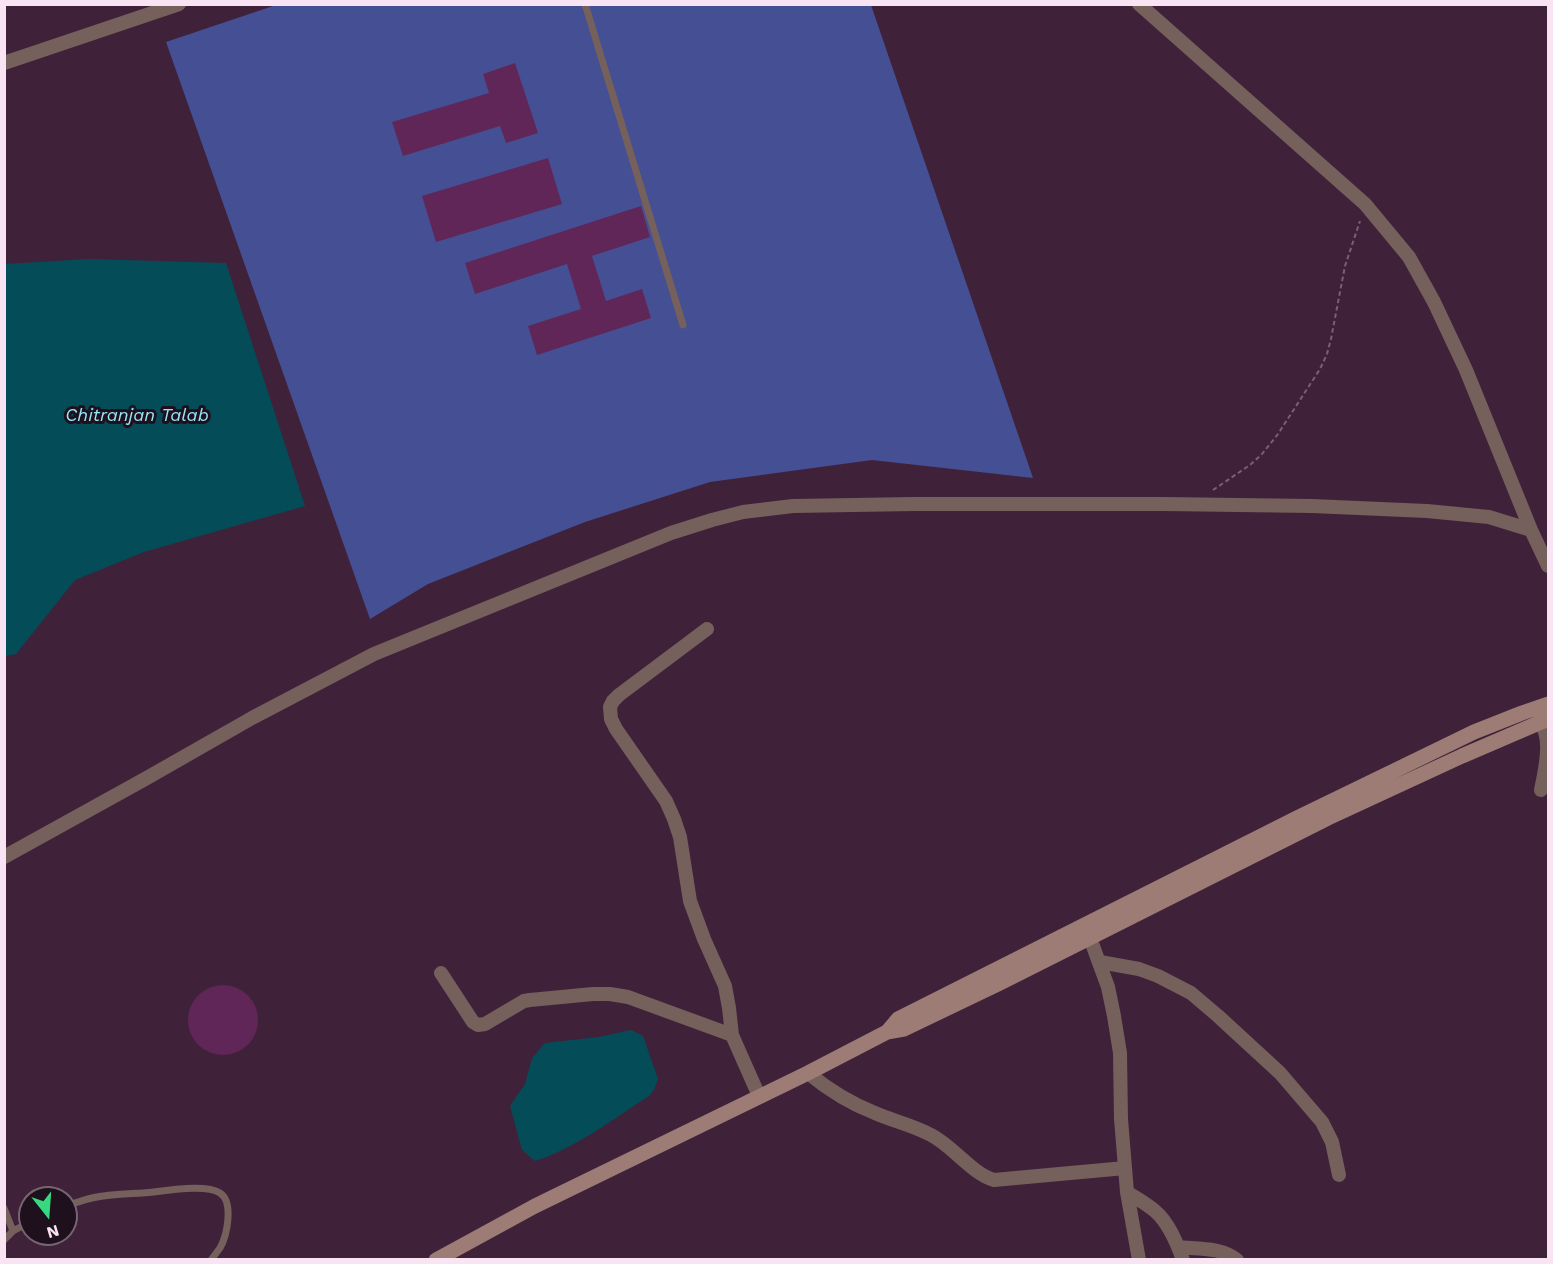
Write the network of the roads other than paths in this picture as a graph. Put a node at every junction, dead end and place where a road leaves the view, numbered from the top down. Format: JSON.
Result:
{"nodes":[{"id":1,"x":179,"y":4,"type":"edge"},
{"id":2,"x":585,"y":4,"type":"edge"},
{"id":3,"x":1139,"y":4,"type":"edge"},
{"id":4,"x":4,"y":63,"type":"edge"},
{"id":5,"x":683,"y":325,"type":"dead end"},
{"id":6,"x":1532,"y":530,"type":"junction"},
{"id":7,"x":1548,"y":566,"type":"edge"},
{"id":8,"x":707,"y":629,"type":"dead end"},
{"id":9,"x":1548,"y":704,"type":"edge"},
{"id":10,"x":1544,"y":720,"type":"edge"},
{"id":11,"x":1541,"y":790,"type":"dead end"},
{"id":12,"x":4,"y":857,"type":"edge"},
{"id":13,"x":1090,"y":938,"type":"junction"},
{"id":14,"x":1100,"y":962,"type":"junction"},
{"id":15,"x":441,"y":973,"type":"dead end"},
{"id":16,"x":887,"y":1032,"type":"junction"},
{"id":17,"x":732,"y":1035,"type":"junction"},
{"id":18,"x":808,"y":1073,"type":"junction"},
{"id":19,"x":759,"y":1096,"type":"junction"},
{"id":20,"x":1125,"y":1168,"type":"junction"},
{"id":21,"x":1339,"y":1175,"type":"dead end"},
{"id":22,"x":1127,"y":1192,"type":"junction"},
{"id":23,"x":78,"y":1203,"type":"edge"},
{"id":24,"x":4,"y":1208,"type":"edge"},
{"id":25,"x":18,"y":1228,"type":"edge"},
{"id":26,"x":13,"y":1231,"type":"junction"},
{"id":27,"x":4,"y":1240,"type":"edge"},
{"id":28,"x":1181,"y":1253,"type":"edge"},
{"id":29,"x":211,"y":1260,"type":"edge"},
{"id":30,"x":436,"y":1260,"type":"edge"},
{"id":31,"x":1139,"y":1260,"type":"edge"},
{"id":32,"x":1237,"y":1260,"type":"edge"}],
"edges":[{"from":1,"to":4,"type":"street"},
{"from":2,"to":5,"type":"lane"},
{"from":3,"to":6,"type":"street"},
{"from":6,"to":7,"type":"street"},
{"from":6,"to":12,"type":"street"},
{"from":8,"to":17,"type":"street"},
{"from":9,"to":16,"type":"main road"},
{"from":10,"to":11,"type":"street"},
{"from":10,"to":13,"type":"main road"},
{"from":13,"to":14,"type":"street"},
{"from":13,"to":16,"type":"main road"},
{"from":14,"to":20,"type":"street"},
{"from":14,"to":21,"type":"street"},
{"from":15,"to":17,"type":"street"},
{"from":16,"to":18,"type":"main road"},
{"from":17,"to":19,"type":"street"},
{"from":18,"to":19,"type":"main road"},
{"from":18,"to":20,"type":"street"},
{"from":19,"to":30,"type":"main road"},
{"from":20,"to":22,"type":"street"},
{"from":22,"to":28,"type":"street"},
{"from":22,"to":31,"type":"street"},
{"from":23,"to":29,"type":"lane"},
{"from":24,"to":26,"type":"lane"},
{"from":25,"to":26,"type":"lane"},
{"from":26,"to":27,"type":"lane"},
{"from":28,"to":32,"type":"street"}]}
